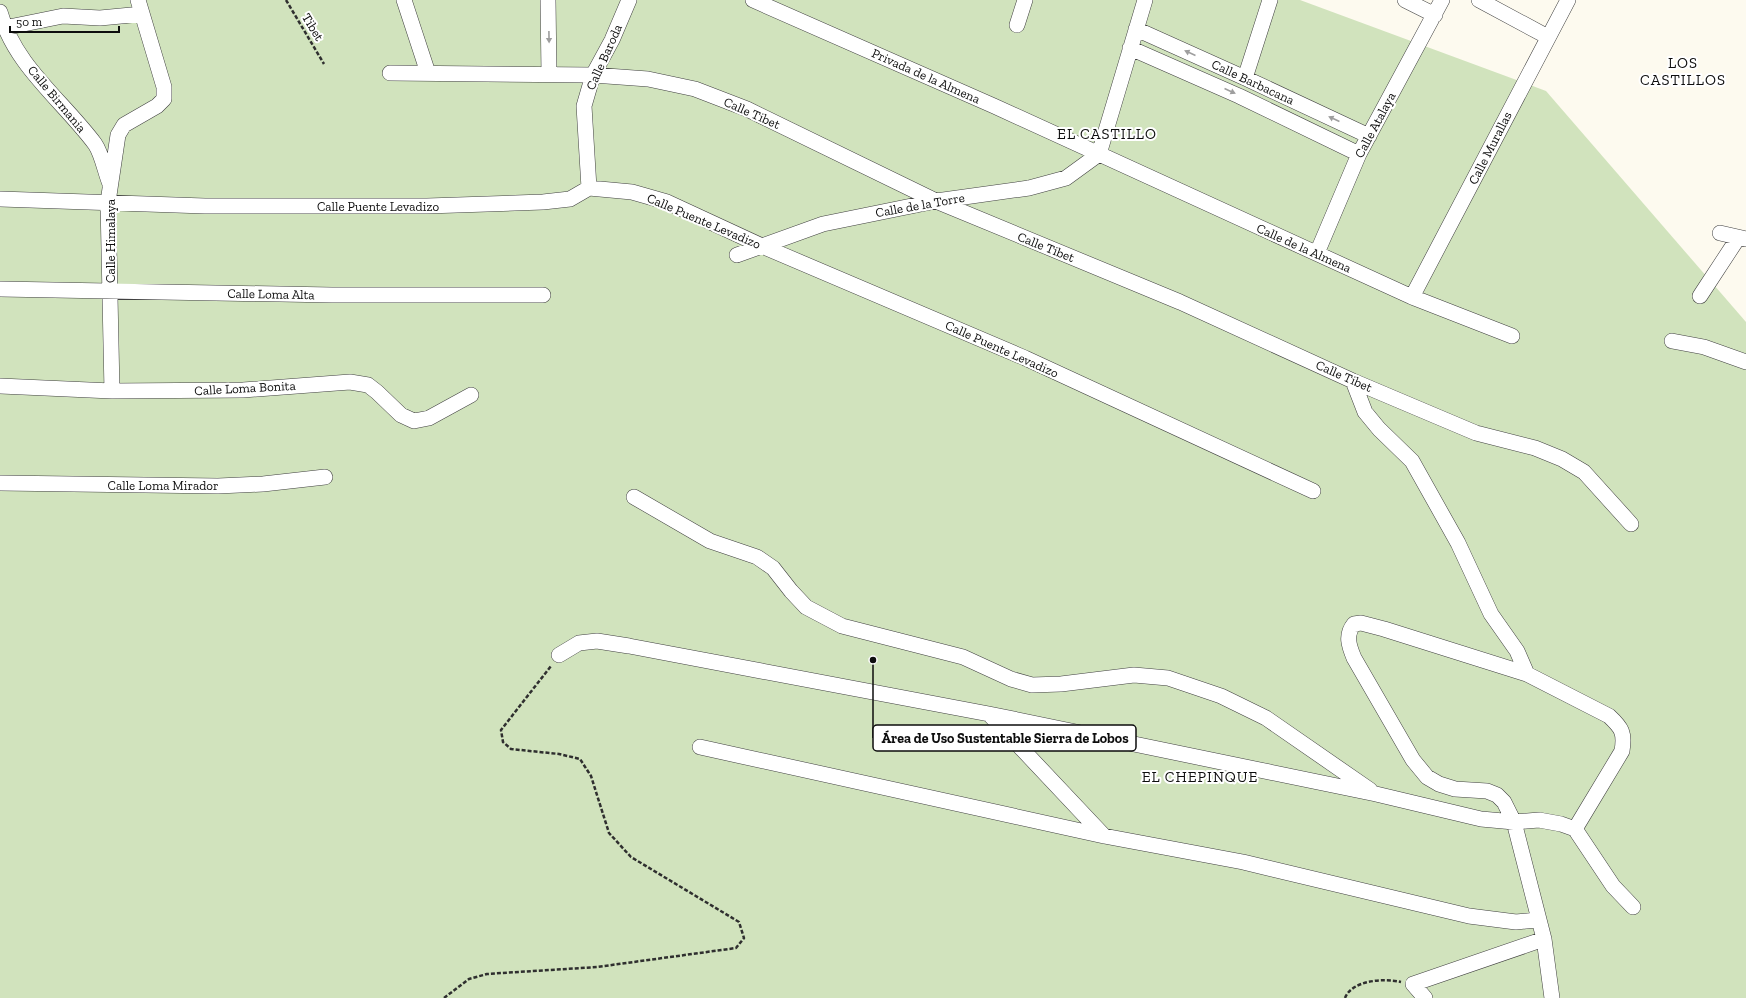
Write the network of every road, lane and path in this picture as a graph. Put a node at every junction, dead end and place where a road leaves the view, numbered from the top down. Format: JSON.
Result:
{"nodes":[{"id":1,"x":286,"y":0,"type":"edge"},
{"id":2,"x":404,"y":0,"type":"edge"},
{"id":3,"x":548,"y":0,"type":"edge"},
{"id":4,"x":629,"y":0,"type":"edge"},
{"id":5,"x":753,"y":0,"type":"edge"},
{"id":6,"x":1025,"y":0,"type":"edge"},
{"id":7,"x":1145,"y":0,"type":"edge"},
{"id":8,"x":1270,"y":0,"type":"edge"},
{"id":9,"x":1405,"y":0,"type":"edge"},
{"id":10,"x":1442,"y":0,"type":"edge"},
{"id":11,"x":1479,"y":0,"type":"edge"},
{"id":12,"x":1568,"y":0,"type":"edge"},
{"id":13,"x":140,"y":7,"type":"edge"},
{"id":14,"x":0,"y":12,"type":"edge"},
{"id":15,"x":1435,"y":15,"type":"junction"},
{"id":16,"x":1016,"y":26,"type":"dead end"},
{"id":17,"x":4,"y":28,"type":"junction"},
{"id":18,"x":1136,"y":30,"type":"junction"},
{"id":19,"x":1548,"y":37,"type":"junction"},
{"id":20,"x":1130,"y":48,"type":"junction"},
{"id":21,"x":324,"y":64,"type":"dead end"},
{"id":22,"x":390,"y":73,"type":"dead end"},
{"id":23,"x":428,"y":73,"type":"junction"},
{"id":24,"x":550,"y":74,"type":"junction"},
{"id":25,"x":593,"y":76,"type":"junction"},
{"id":26,"x":1245,"y":78,"type":"junction"},
{"id":27,"x":1369,"y":136,"type":"junction"},
{"id":28,"x":1099,"y":154,"type":"junction"},
{"id":29,"x":1359,"y":154,"type":"junction"},
{"id":30,"x":111,"y":187,"type":"junction"},
{"id":31,"x":589,"y":188,"type":"junction"},
{"id":32,"x":0,"y":199,"type":"edge"},
{"id":33,"x":108,"y":202,"type":"junction"},
{"id":34,"x":936,"y":202,"type":"junction"},
{"id":35,"x":1720,"y":233,"type":"dead end"},
{"id":36,"x":1742,"y":239,"type":"edge"},
{"id":37,"x":762,"y":246,"type":"junction"},
{"id":38,"x":1317,"y":253,"type":"junction"},
{"id":39,"x":737,"y":255,"type":"dead end"},
{"id":40,"x":0,"y":289,"type":"edge"},
{"id":41,"x":110,"y":291,"type":"junction"},
{"id":42,"x":543,"y":295,"type":"dead end"},
{"id":43,"x":1412,"y":296,"type":"junction"},
{"id":44,"x":1700,"y":296,"type":"dead end"},
{"id":45,"x":1512,"y":336,"type":"dead end"},
{"id":46,"x":1672,"y":341,"type":"dead end"},
{"id":47,"x":1746,"y":362,"type":"edge"},
{"id":48,"x":1353,"y":381,"type":"junction"},
{"id":49,"x":0,"y":386,"type":"edge"},
{"id":50,"x":112,"y":391,"type":"junction"},
{"id":51,"x":471,"y":396,"type":"dead end"},
{"id":52,"x":325,"y":477,"type":"dead end"},
{"id":53,"x":0,"y":483,"type":"edge"},
{"id":54,"x":1313,"y":491,"type":"dead end"},
{"id":55,"x":634,"y":497,"type":"dead end"},
{"id":56,"x":1631,"y":524,"type":"dead end"},
{"id":57,"x":559,"y":655,"type":"joint"},
{"id":58,"x":1527,"y":674,"type":"junction"},
{"id":59,"x":989,"y":714,"type":"junction"},
{"id":60,"x":700,"y":747,"type":"dead end"},
{"id":61,"x":1376,"y":794,"type":"junction"},
{"id":62,"x":1514,"y":822,"type":"junction"},
{"id":63,"x":1574,"y":828,"type":"junction"},
{"id":64,"x":1104,"y":836,"type":"junction"},
{"id":65,"x":1632,"y":907,"type":"dead end"},
{"id":66,"x":1538,"y":920,"type":"junction"},
{"id":67,"x":1544,"y":939,"type":"junction"},
{"id":68,"x":1413,"y":984,"type":"junction"},
{"id":69,"x":444,"y":998,"type":"edge"},
{"id":70,"x":1345,"y":998,"type":"edge"},
{"id":71,"x":1425,"y":998,"type":"edge"},
{"id":72,"x":1552,"y":998,"type":"edge"}],
"edges":[{"from":1,"to":21,"type":"path","name":"Tibet"},
{"from":2,"to":23,"type":"street"},
{"from":3,"to":24,"type":"street","one_way":true},
{"from":4,"to":25,"type":"street","name":"Calle Baroda"},
{"from":5,"to":28,"type":"street","name":"Privada de la Almena"},
{"from":6,"to":16,"type":"street"},
{"from":7,"to":18,"type":"street"},
{"from":8,"to":26,"type":"street"},
{"from":9,"to":15,"type":"street"},
{"from":10,"to":15,"type":"street","name":"Calle Atalaya"},
{"from":11,"to":19,"type":"street"},
{"from":12,"to":19,"type":"street","name":"Calle Murallas"},
{"from":13,"to":17,"type":"street"},
{"from":13,"to":30,"type":"street","name":"Calle Himalaya"},
{"from":14,"to":17,"type":"street","name":"Calle Birmania"},
{"from":15,"to":27,"type":"street","name":"Calle Atalaya"},
{"from":17,"to":30,"type":"street","name":"Calle Birmania"},
{"from":18,"to":20,"type":"street"},
{"from":26,"to":18,"type":"street","name":"Calle Barbacana","one_way":true},
{"from":19,"to":43,"type":"street","name":"Calle Murallas"},
{"from":20,"to":28,"type":"street"},
{"from":20,"to":29,"type":"street","name":"Calle Barbacana","one_way":true},
{"from":22,"to":23,"type":"street","name":"Calle Tibet"},
{"from":23,"to":24,"type":"street","name":"Calle Tibet"},
{"from":24,"to":25,"type":"street","name":"Calle Tibet"},
{"from":25,"to":31,"type":"street","name":"Calle Baroda"},
{"from":25,"to":34,"type":"street","name":"Calle Tibet"},
{"from":27,"to":26,"type":"street","name":"Calle Barbacana","one_way":true},
{"from":27,"to":29,"type":"street","name":"Calle Atalaya"},
{"from":28,"to":34,"type":"street","name":"Calle de la Torre"},
{"from":28,"to":38,"type":"street","name":"Calle de la Almena"},
{"from":29,"to":38,"type":"street","name":"Calle Atalaya"},
{"from":30,"to":33,"type":"street","name":"Calle Himalaya"},
{"from":31,"to":33,"type":"street","name":"Calle Puente Levadizo"},
{"from":31,"to":37,"type":"street","name":"Calle Puente Levadizo"},
{"from":32,"to":33,"type":"street","name":"Calle Puente Levadizo"},
{"from":33,"to":41,"type":"street","name":"Calle Himalaya"},
{"from":34,"to":37,"type":"street","name":"Calle de la Torre"},
{"from":34,"to":48,"type":"street","name":"Calle Tibet"},
{"from":35,"to":36,"type":"street"},
{"from":36,"to":44,"type":"street"},
{"from":37,"to":39,"type":"street","name":"Calle de la Torre"},
{"from":37,"to":54,"type":"street","name":"Calle Puente Levadizo"},
{"from":38,"to":43,"type":"street","name":"Calle de la Almena"},
{"from":40,"to":41,"type":"street","name":"Calle Loma Alta"},
{"from":41,"to":42,"type":"street","name":"Calle Loma Alta"},
{"from":41,"to":50,"type":"street","name":"Calle Himalaya"},
{"from":43,"to":45,"type":"street","name":"Calle de la Almena"},
{"from":46,"to":47,"type":"street"},
{"from":48,"to":56,"type":"street","name":"Calle Tibet"},
{"from":48,"to":58,"type":"street"},
{"from":49,"to":50,"type":"street","name":"Calle Loma Bonita"},
{"from":50,"to":51,"type":"street","name":"Calle Loma Bonita"},
{"from":52,"to":53,"type":"street","name":"Calle Loma Mirador"},
{"from":55,"to":61,"type":"street"},
{"from":57,"to":59,"type":"street"},
{"from":57,"to":69,"type":"path"},
{"from":58,"to":62,"type":"street"},
{"from":58,"to":63,"type":"street"},
{"from":59,"to":61,"type":"street"},
{"from":59,"to":64,"type":"street"},
{"from":60,"to":64,"type":"street"},
{"from":61,"to":62,"type":"street"},
{"from":62,"to":63,"type":"street"},
{"from":62,"to":66,"type":"street"},
{"from":63,"to":65,"type":"street"},
{"from":64,"to":66,"type":"street"},
{"from":66,"to":67,"type":"street"},
{"from":67,"to":68,"type":"street"},
{"from":67,"to":72,"type":"street"},
{"from":68,"to":70,"type":"path"},
{"from":68,"to":71,"type":"street"}]}
